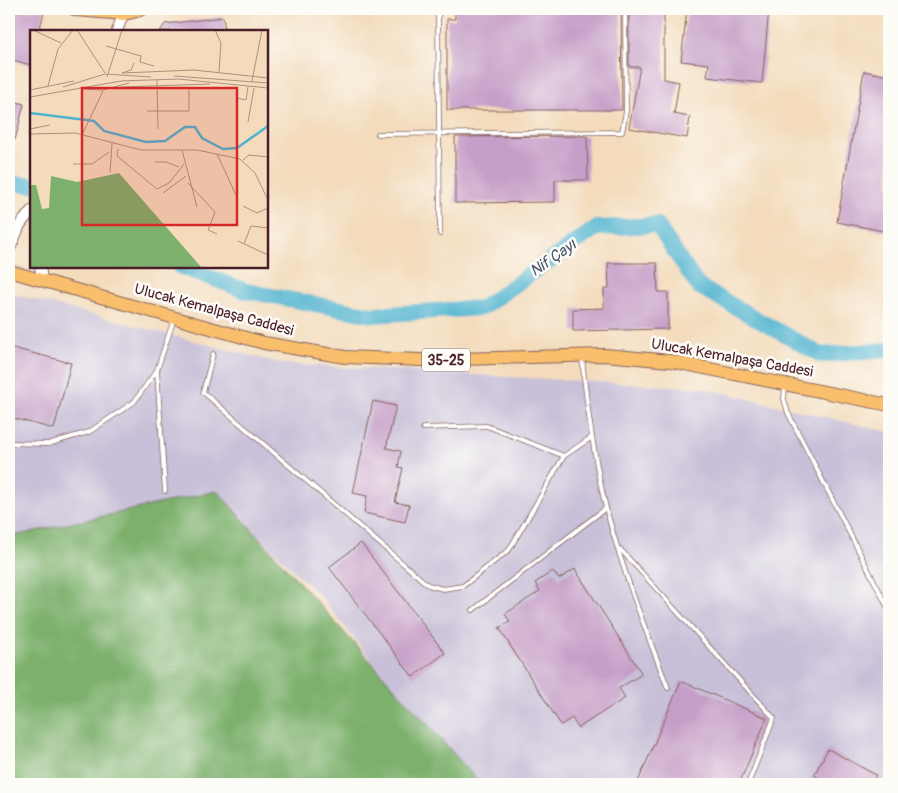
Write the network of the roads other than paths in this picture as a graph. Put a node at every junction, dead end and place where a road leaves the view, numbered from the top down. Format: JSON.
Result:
{"nodes":[{"id":1,"x":76,"y":9,"type":"edge"},
{"id":2,"x":140,"y":9,"type":"edge"},
{"id":3,"x":438,"y":9,"type":"edge"},
{"id":4,"x":625,"y":9,"type":"edge"},
{"id":5,"x":125,"y":11,"type":"edge"},
{"id":6,"x":117,"y":30,"type":"edge"},
{"id":7,"x":439,"y":133,"type":"junction"},
{"id":8,"x":378,"y":134,"type":"dead end"},
{"id":9,"x":30,"y":212,"type":"edge"},
{"id":10,"x":440,"y":234,"type":"dead end"},
{"id":11,"x":9,"y":252,"type":"edge"},
{"id":12,"x":40,"y":268,"type":"edge"},
{"id":13,"x":9,"y":271,"type":"edge"},
{"id":14,"x":42,"y":279,"type":"junction"},
{"id":15,"x":174,"y":317,"type":"junction"},
{"id":16,"x":213,"y":354,"type":"dead end"},
{"id":17,"x":582,"y":356,"type":"junction"},
{"id":18,"x":157,"y":370,"type":"junction"},
{"id":19,"x":786,"y":384,"type":"junction"},
{"id":20,"x":889,"y":405,"type":"edge"},
{"id":21,"x":423,"y":428,"type":"dead end"},
{"id":22,"x":592,"y":437,"type":"junction"},
{"id":23,"x":9,"y":443,"type":"edge"},
{"id":24,"x":564,"y":456,"type":"junction"},
{"id":25,"x":165,"y":491,"type":"dead end"},
{"id":26,"x":606,"y":508,"type":"junction"},
{"id":27,"x":619,"y":548,"type":"junction"},
{"id":28,"x":473,"y":610,"type":"dead end"},
{"id":29,"x":889,"y":610,"type":"edge"},
{"id":30,"x":668,"y":688,"type":"dead end"},
{"id":31,"x":748,"y":784,"type":"edge"}],
"edges":[{"from":1,"to":5,"type":"highway"},
{"from":2,"to":5,"type":"highway"},
{"from":3,"to":7,"type":"lane"},
{"from":4,"to":7,"type":"lane"},
{"from":5,"to":6,"type":"street"},
{"from":7,"to":8,"type":"lane"},
{"from":7,"to":10,"type":"lane"},
{"from":9,"to":11,"type":"street"},
{"from":12,"to":14,"type":"street"},
{"from":13,"to":14,"type":"main road","name":"Ulucak Kemalpaşa Caddesi","number":"35-25"},
{"from":14,"to":15,"type":"main road","name":"Ulucak Kemalpaşa Caddesi","number":"35-25"},
{"from":15,"to":17,"type":"main road","name":"Ulucak Kemalpaşa Caddesi","number":"35-25"},
{"from":15,"to":18,"type":"lane"},
{"from":16,"to":24,"type":"lane"},
{"from":17,"to":19,"type":"main road","name":"Ulucak Kemalpaşa Caddesi","number":"35-25"},
{"from":17,"to":22,"type":"lane"},
{"from":18,"to":23,"type":"lane"},
{"from":18,"to":25,"type":"lane"},
{"from":19,"to":20,"type":"main road","name":"Ulucak Kemalpaşa Caddesi","number":"35-25"},
{"from":19,"to":29,"type":"lane"},
{"from":21,"to":24,"type":"lane"},
{"from":22,"to":24,"type":"lane"},
{"from":22,"to":26,"type":"lane"},
{"from":26,"to":27,"type":"lane"},
{"from":26,"to":28,"type":"lane"},
{"from":27,"to":30,"type":"lane"},
{"from":27,"to":31,"type":"lane"}]}
